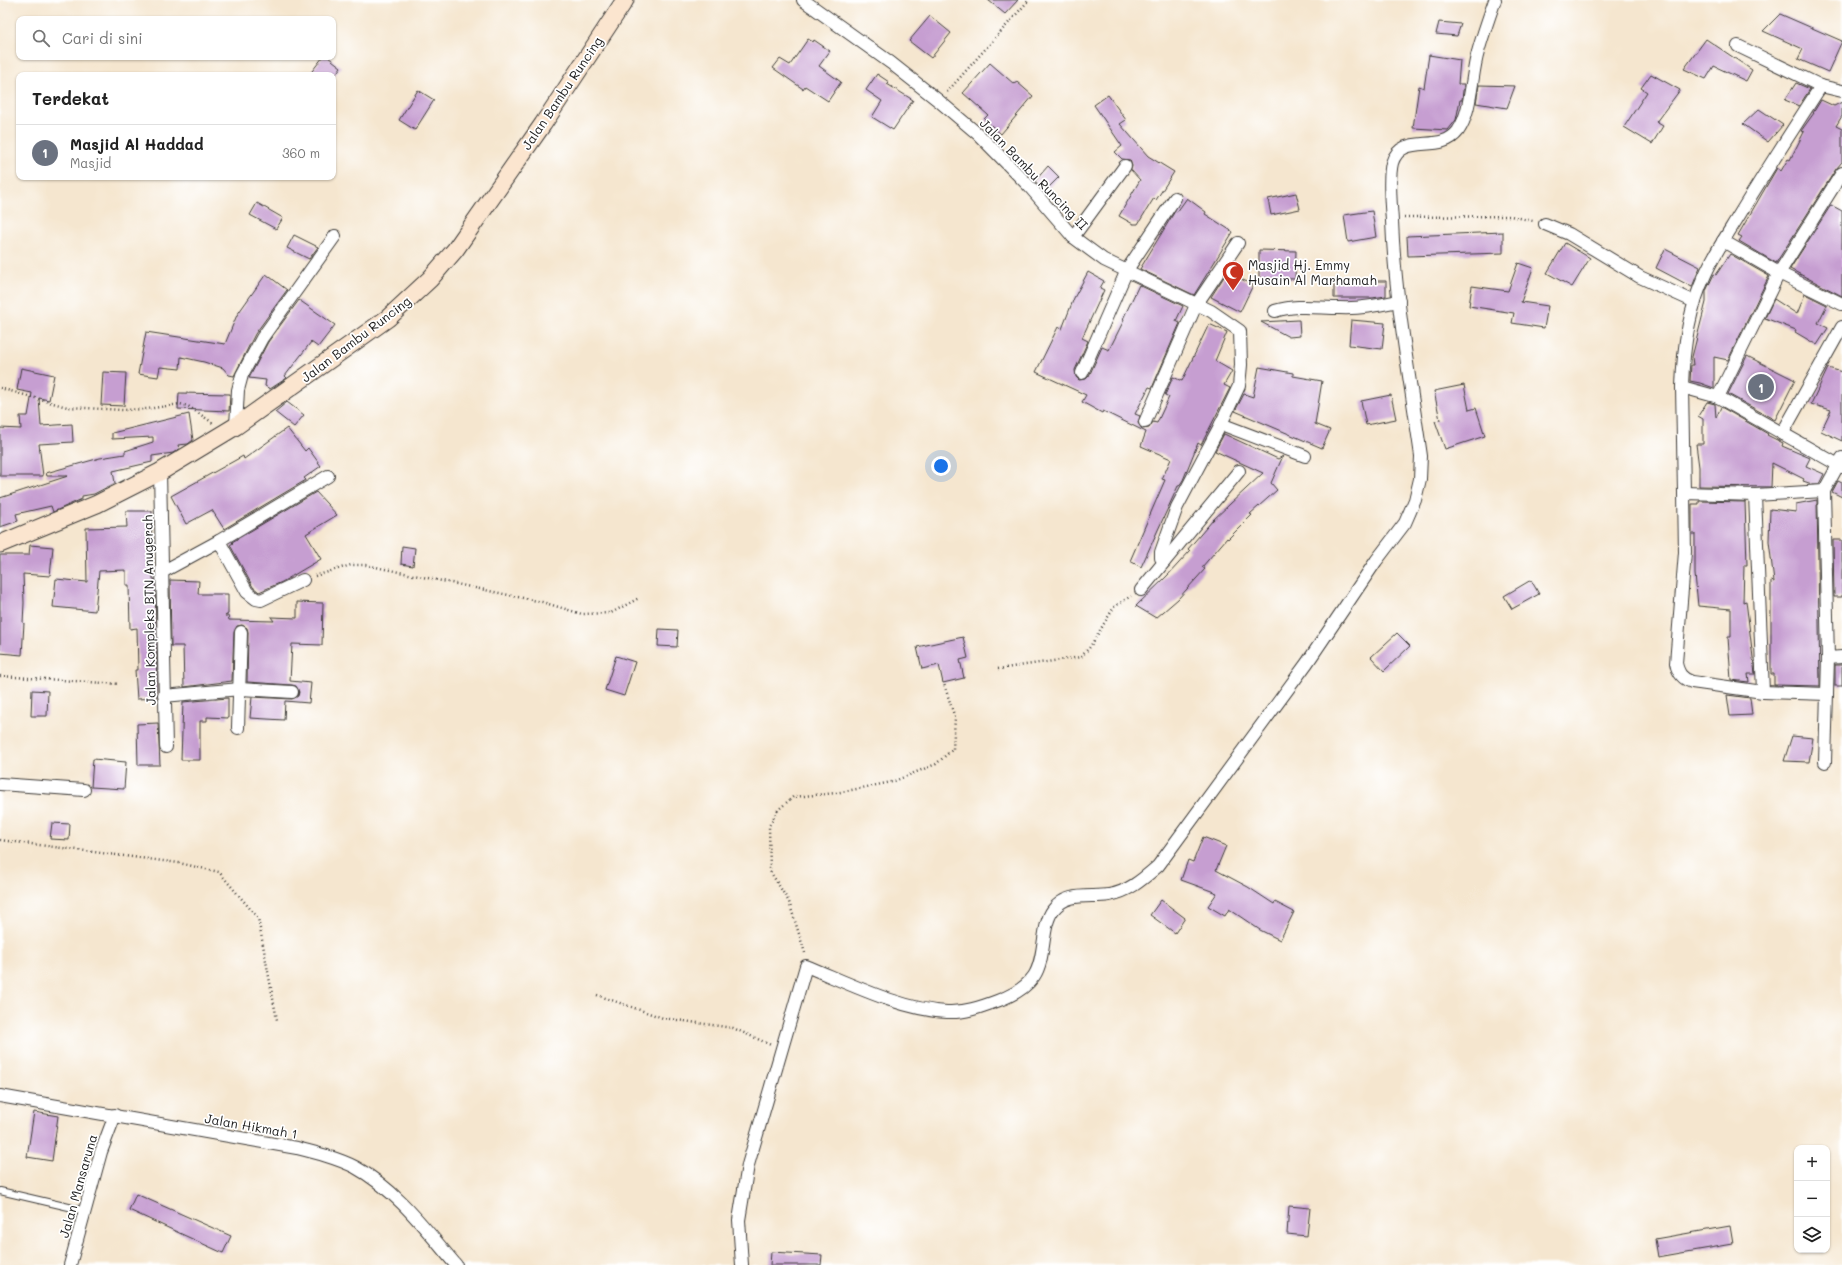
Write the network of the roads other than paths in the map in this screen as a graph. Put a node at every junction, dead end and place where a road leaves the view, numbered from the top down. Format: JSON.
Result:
{"nodes":[{"id":1,"x":625,"y":0,"type":"edge"},
{"id":2,"x":803,"y":0,"type":"edge"},
{"id":3,"x":1495,"y":0,"type":"edge"},
{"id":4,"x":1738,"y":46,"type":"dead end"},
{"id":5,"x":1821,"y":86,"type":"junction"},
{"id":6,"x":1842,"y":91,"type":"edge"},
{"id":7,"x":1125,"y":166,"type":"dead end"},
{"id":8,"x":1842,"y":173,"type":"edge"},
{"id":9,"x":1175,"y":198,"type":"dead end"},
{"id":10,"x":1545,"y":224,"type":"road end"},
{"id":11,"x":335,"y":236,"type":"dead end"},
{"id":12,"x":1073,"y":237,"type":"junction"},
{"id":13,"x":1723,"y":241,"type":"junction"},
{"id":14,"x":1238,"y":243,"type":"dead end"},
{"id":15,"x":1127,"y":270,"type":"junction"},
{"id":16,"x":1779,"y":273,"type":"junction"},
{"id":17,"x":1399,"y":301,"type":"junction"},
{"id":18,"x":1695,"y":302,"type":"junction"},
{"id":19,"x":1842,"y":304,"type":"edge"},
{"id":20,"x":1196,"y":305,"type":"junction"},
{"id":21,"x":1275,"y":311,"type":"dead end"},
{"id":22,"x":1842,"y":327,"type":"edge"},
{"id":23,"x":1082,"y":373,"type":"dead end"},
{"id":24,"x":1682,"y":387,"type":"junction"},
{"id":25,"x":1718,"y":397,"type":"junction"},
{"id":26,"x":1145,"y":422,"type":"dead end"},
{"id":27,"x":1221,"y":424,"type":"junction"},
{"id":28,"x":230,"y":430,"type":"junction"},
{"id":29,"x":1782,"y":434,"type":"junction"},
{"id":30,"x":1305,"y":456,"type":"dead end"},
{"id":31,"x":1841,"y":463,"type":"edge"},
{"id":32,"x":1239,"y":471,"type":"dead end"},
{"id":33,"x":160,"y":472,"type":"junction"},
{"id":34,"x":328,"y":476,"type":"dead end"},
{"id":35,"x":1824,"y":491,"type":"junction"},
{"id":36,"x":1684,"y":493,"type":"junction"},
{"id":37,"x":1755,"y":495,"type":"junction"},
{"id":38,"x":219,"y":541,"type":"junction"},
{"id":39,"x":0,"y":544,"type":"edge"},
{"id":40,"x":1164,"y":562,"type":"junction"},
{"id":41,"x":162,"y":572,"type":"junction"},
{"id":42,"x":303,"y":580,"type":"road end"},
{"id":43,"x":1141,"y":590,"type":"road end"},
{"id":44,"x":241,"y":632,"type":"dead end"},
{"id":45,"x":1842,"y":657,"type":"edge"},
{"id":46,"x":1828,"y":658,"type":"junction"},
{"id":47,"x":240,"y":689,"type":"junction"},
{"id":48,"x":292,"y":692,"type":"dead end"},
{"id":49,"x":1762,"y":692,"type":"junction"},
{"id":50,"x":1827,"y":694,"type":"junction"},
{"id":51,"x":164,"y":696,"type":"junction"},
{"id":52,"x":238,"y":728,"type":"dead end"},
{"id":53,"x":166,"y":747,"type":"dead end"},
{"id":54,"x":1824,"y":762,"type":"dead end"},
{"id":55,"x":0,"y":784,"type":"edge"},
{"id":56,"x":84,"y":790,"type":"dead end"},
{"id":57,"x":0,"y":1096,"type":"edge"},
{"id":58,"x":115,"y":1115,"type":"junction"},
{"id":59,"x":0,"y":1191,"type":"edge"},
{"id":60,"x":86,"y":1211,"type":"junction"},
{"id":61,"x":70,"y":1265,"type":"edge"},
{"id":62,"x":456,"y":1265,"type":"edge"},
{"id":63,"x":742,"y":1265,"type":"edge"}],
"edges":[{"from":1,"to":28,"type":"street","name":"Jalan Bambu Runcing"},
{"from":2,"to":12,"type":"street","name":"Jalan Bambu Runcing II"},
{"from":3,"to":17,"type":"street"},
{"from":4,"to":5,"type":"street"},
{"from":5,"to":6,"type":"street"},
{"from":5,"to":13,"type":"street"},
{"from":7,"to":12,"type":"street"},
{"from":8,"to":16,"type":"street"},
{"from":9,"to":15,"type":"street"},
{"from":10,"to":18,"type":"street"},
{"from":11,"to":28,"type":"street"},
{"from":12,"to":15,"type":"street","name":"Jalan Bambu Runcing II"},
{"from":13,"to":16,"type":"street"},
{"from":13,"to":18,"type":"street"},
{"from":14,"to":20,"type":"street"},
{"from":15,"to":20,"type":"street","name":"Jalan Bambu Runcing II"},
{"from":15,"to":23,"type":"street"},
{"from":16,"to":19,"type":"street"},
{"from":16,"to":25,"type":"street"},
{"from":17,"to":21,"type":"street"},
{"from":17,"to":63,"type":"street"},
{"from":18,"to":24,"type":"street"},
{"from":20,"to":26,"type":"street"},
{"from":20,"to":27,"type":"street","name":"Jalan Bambu Runcing II"},
{"from":22,"to":29,"type":"street"},
{"from":24,"to":25,"type":"street"},
{"from":24,"to":36,"type":"street"},
{"from":25,"to":29,"type":"street"},
{"from":27,"to":30,"type":"street"},
{"from":27,"to":40,"type":"street"},
{"from":28,"to":33,"type":"street","name":"Jalan Bambu Runcing"},
{"from":29,"to":31,"type":"street"},
{"from":31,"to":35,"type":"street"},
{"from":32,"to":40,"type":"street"},
{"from":33,"to":39,"type":"street","name":"Jalan Bambu Runcing"},
{"from":33,"to":41,"type":"street","name":"Jalan Kompleks BTN Anugerah"},
{"from":34,"to":38,"type":"street"},
{"from":35,"to":37,"type":"street"},
{"from":35,"to":46,"type":"street"},
{"from":36,"to":37,"type":"street"},
{"from":36,"to":49,"type":"street"},
{"from":37,"to":49,"type":"street"},
{"from":38,"to":41,"type":"street"},
{"from":38,"to":42,"type":"street"},
{"from":40,"to":43,"type":"street"},
{"from":41,"to":51,"type":"street","name":"Jalan Kompleks BTN Anugerah"},
{"from":44,"to":47,"type":"street"},
{"from":45,"to":46,"type":"street"},
{"from":46,"to":50,"type":"street"},
{"from":47,"to":48,"type":"street"},
{"from":47,"to":51,"type":"street"},
{"from":47,"to":52,"type":"street"},
{"from":49,"to":50,"type":"street"},
{"from":50,"to":54,"type":"street"},
{"from":51,"to":53,"type":"street","name":"Jalan Kompleks BTN Anugerah"},
{"from":55,"to":56,"type":"street"},
{"from":57,"to":58,"type":"street","name":"Jalan Hikmah 1"},
{"from":58,"to":60,"type":"street","name":"Jalan Mansaruna"},
{"from":58,"to":62,"type":"street","name":"Jalan Hikmah 1"},
{"from":59,"to":60,"type":"lane"},
{"from":60,"to":61,"type":"street","name":"Jalan Mansaruna"}]}
